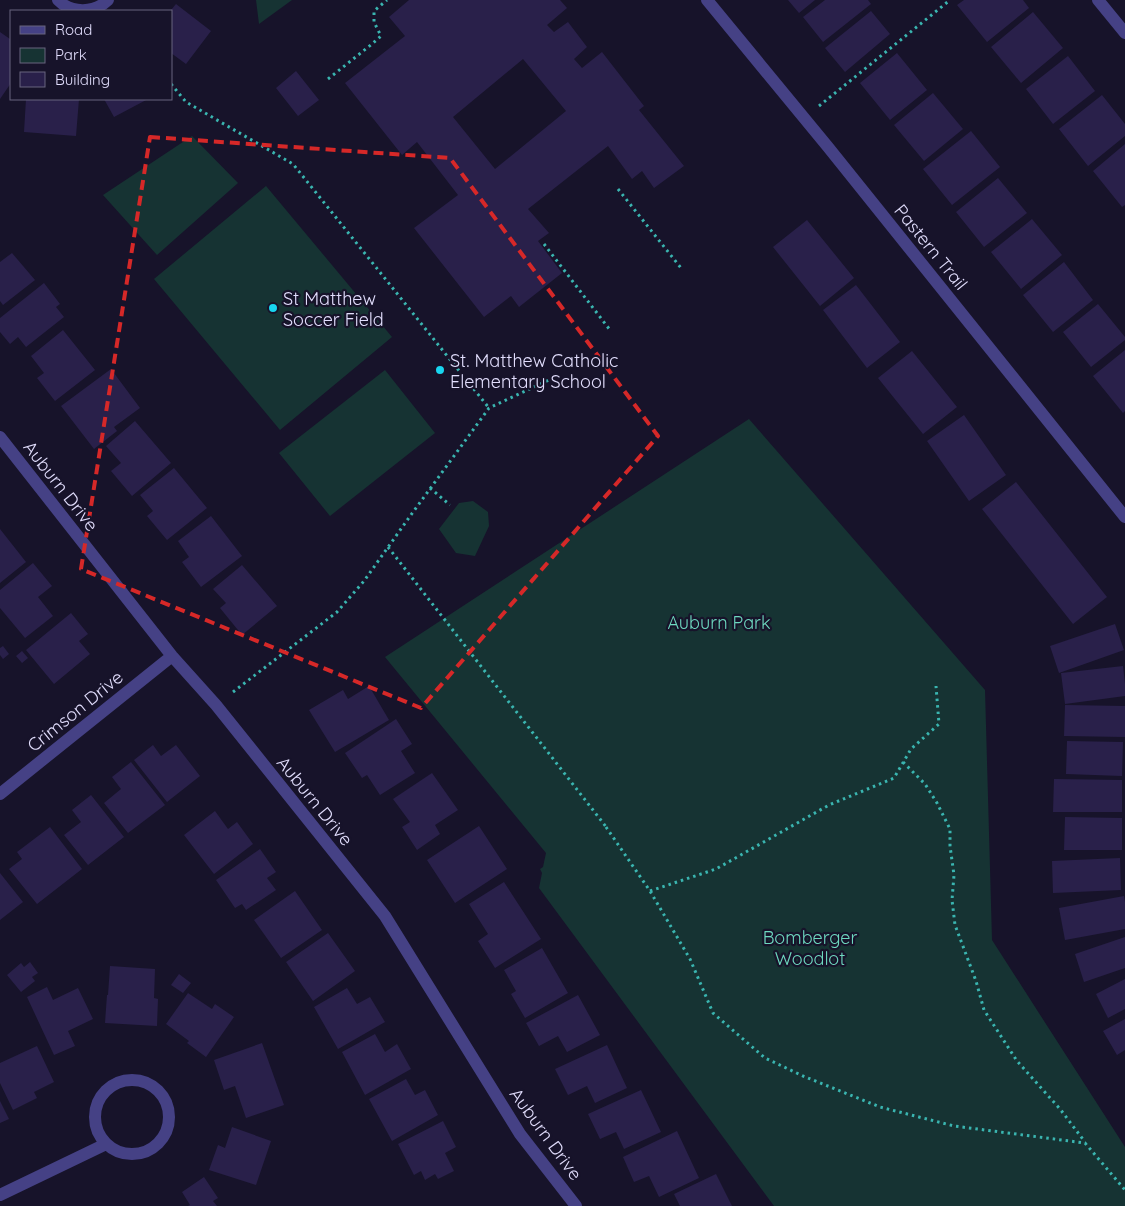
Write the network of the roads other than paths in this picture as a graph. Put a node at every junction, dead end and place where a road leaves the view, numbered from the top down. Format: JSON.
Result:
{"nodes":[{"id":1,"x":58,"y":0,"type":"edge"},
{"id":2,"x":108,"y":0,"type":"edge"},
{"id":3,"x":707,"y":0,"type":"edge"},
{"id":4,"x":1098,"y":0,"type":"edge"},
{"id":5,"x":1125,"y":33,"type":"edge"},
{"id":6,"x":0,"y":437,"type":"edge"},
{"id":7,"x":1125,"y":517,"type":"edge"},
{"id":8,"x":172,"y":656,"type":"junction"},
{"id":9,"x":0,"y":794,"type":"edge"},
{"id":10,"x":106,"y":1144,"type":"junction"},
{"id":11,"x":0,"y":1195,"type":"edge"},
{"id":12,"x":576,"y":1206,"type":"edge"}],
"edges":[{"from":1,"to":2,"type":"street"},
{"from":3,"to":7,"type":"street","name":"Pastern Trail"},
{"from":4,"to":5,"type":"street"},
{"from":6,"to":8,"type":"street","name":"Auburn Drive"},
{"from":8,"to":9,"type":"street","name":"Crimson Drive"},
{"from":8,"to":12,"type":"street","name":"Auburn Drive"},
{"from":10,"to":10,"type":"street"},
{"from":10,"to":11,"type":"street"}]}
